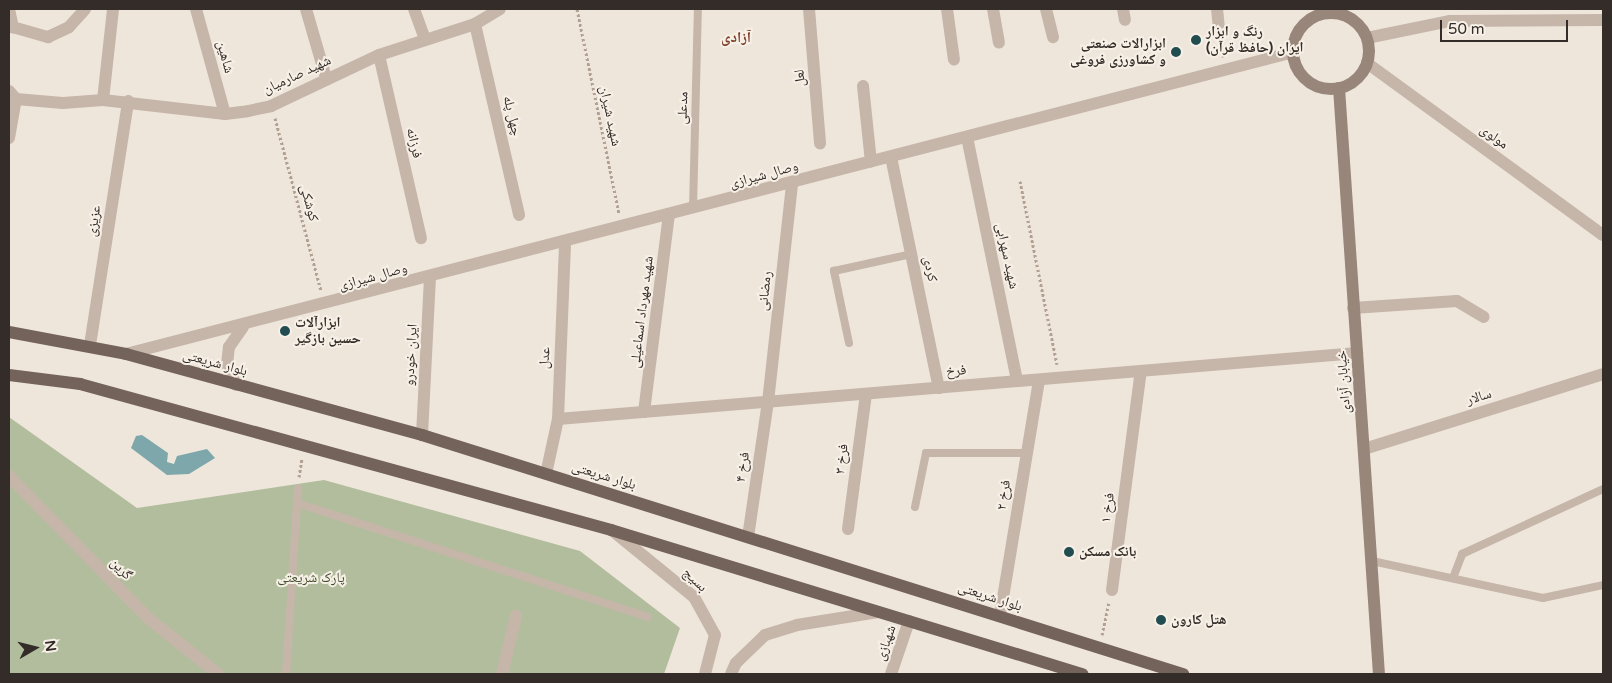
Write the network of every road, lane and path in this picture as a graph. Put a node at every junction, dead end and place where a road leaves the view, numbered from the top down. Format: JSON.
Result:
{"nodes":[{"id":1,"x":9,"y":9,"type":"edge"},
{"id":2,"x":85,"y":9,"type":"edge"},
{"id":3,"x":113,"y":9,"type":"edge"},
{"id":4,"x":196,"y":9,"type":"edge"},
{"id":5,"x":306,"y":9,"type":"edge"},
{"id":6,"x":414,"y":9,"type":"edge"},
{"id":7,"x":577,"y":9,"type":"edge"},
{"id":8,"x":698,"y":9,"type":"edge"},
{"id":9,"x":809,"y":9,"type":"edge"},
{"id":10,"x":947,"y":9,"type":"edge"},
{"id":11,"x":992,"y":9,"type":"edge"},
{"id":12,"x":1046,"y":9,"type":"edge"},
{"id":13,"x":1217,"y":9,"type":"edge"},
{"id":14,"x":501,"y":10,"type":"edge"},
{"id":15,"x":1332,"y":11,"type":"edge"},
{"id":16,"x":1603,"y":20,"type":"edge"},
{"id":17,"x":475,"y":24,"type":"junction"},
{"id":18,"x":11,"y":27,"type":"edge"},
{"id":19,"x":1219,"y":27,"type":"joint"},
{"id":20,"x":1053,"y":37,"type":"dead end"},
{"id":21,"x":1367,"y":38,"type":"junction"},
{"id":22,"x":425,"y":39,"type":"junction"},
{"id":23,"x":999,"y":42,"type":"dead end"},
{"id":24,"x":1294,"y":52,"type":"junction"},
{"id":25,"x":379,"y":55,"type":"junction"},
{"id":26,"x":954,"y":60,"type":"dead end"},
{"id":27,"x":1367,"y":63,"type":"junction"},
{"id":28,"x":1224,"y":70,"type":"junction"},
{"id":29,"x":326,"y":78,"type":"junction"},
{"id":30,"x":863,"y":86,"type":"dead end"},
{"id":31,"x":1339,"y":88,"type":"junction"},
{"id":32,"x":12,"y":95,"type":"edge"},
{"id":33,"x":103,"y":100,"type":"junction"},
{"id":34,"x":128,"y":101,"type":"junction"},
{"id":35,"x":271,"y":106,"type":"junction"},
{"id":36,"x":225,"y":114,"type":"junction"},
{"id":37,"x":967,"y":137,"type":"junction"},
{"id":38,"x":9,"y":138,"type":"edge"},
{"id":39,"x":820,"y":144,"type":"dead end"},
{"id":40,"x":891,"y":157,"type":"junction"},
{"id":41,"x":872,"y":162,"type":"junction"},
{"id":42,"x":1020,"y":181,"type":"dead end"},
{"id":43,"x":792,"y":183,"type":"junction"},
{"id":44,"x":693,"y":209,"type":"junction"},
{"id":45,"x":519,"y":215,"type":"dead end"},
{"id":46,"x":669,"y":215,"type":"junction"},
{"id":47,"x":622,"y":228,"type":"junction"},
{"id":48,"x":1603,"y":235,"type":"edge"},
{"id":49,"x":421,"y":238,"type":"dead end"},
{"id":50,"x":565,"y":242,"type":"junction"},
{"id":51,"x":911,"y":254,"type":"junction"},
{"id":52,"x":430,"y":278,"type":"junction"},
{"id":53,"x":325,"y":306,"type":"junction"},
{"id":54,"x":1354,"y":308,"type":"junction"},
{"id":55,"x":1484,"y":317,"type":"dead end"},
{"id":56,"x":243,"y":327,"type":"junction"},
{"id":57,"x":9,"y":332,"type":"edge"},
{"id":58,"x":849,"y":343,"type":"dead end"},
{"id":59,"x":90,"y":345,"type":"junction"},
{"id":60,"x":1357,"y":353,"type":"junction"},
{"id":61,"x":126,"y":354,"type":"junction"},
{"id":62,"x":1142,"y":371,"type":"junction"},
{"id":63,"x":1603,"y":374,"type":"edge"},
{"id":64,"x":9,"y":375,"type":"edge"},
{"id":65,"x":1060,"y":378,"type":"junction"},
{"id":66,"x":1039,"y":380,"type":"junction"},
{"id":67,"x":1017,"y":381,"type":"junction"},
{"id":68,"x":236,"y":385,"type":"junction"},
{"id":69,"x":939,"y":388,"type":"junction"},
{"id":70,"x":866,"y":394,"type":"junction"},
{"id":71,"x":768,"y":402,"type":"junction"},
{"id":72,"x":644,"y":412,"type":"junction"},
{"id":73,"x":558,"y":419,"type":"junction"},
{"id":74,"x":422,"y":435,"type":"junction"},
{"id":75,"x":303,"y":445,"type":"junction"},
{"id":76,"x":1364,"y":449,"type":"junction"},
{"id":77,"x":1026,"y":453,"type":"junction"},
{"id":78,"x":546,"y":474,"type":"junction"},
{"id":79,"x":9,"y":476,"type":"edge"},
{"id":80,"x":298,"y":488,"type":"joint"},
{"id":81,"x":1603,"y":490,"type":"edge"},
{"id":82,"x":297,"y":503,"type":"junction"},
{"id":83,"x":915,"y":507,"type":"dead end"},
{"id":84,"x":848,"y":529,"type":"dead end"},
{"id":85,"x":611,"y":530,"type":"junction"},
{"id":86,"x":748,"y":537,"type":"junction"},
{"id":87,"x":1372,"y":561,"type":"junction"},
{"id":88,"x":1453,"y":578,"type":"junction"},
{"id":89,"x":1603,"y":585,"type":"edge"},
{"id":90,"x":1112,"y":590,"type":"joint"},
{"id":91,"x":878,"y":612,"type":"junction"},
{"id":92,"x":516,"y":616,"type":"dead end"},
{"id":93,"x":1000,"y":616,"type":"junction"},
{"id":94,"x":648,"y":617,"type":"dead end"},
{"id":95,"x":909,"y":621,"type":"junction"},
{"id":96,"x":1100,"y":648,"type":"junction"},
{"id":97,"x":218,"y":674,"type":"edge"},
{"id":98,"x":286,"y":674,"type":"edge"},
{"id":99,"x":502,"y":674,"type":"edge"},
{"id":100,"x":705,"y":674,"type":"edge"},
{"id":101,"x":731,"y":674,"type":"edge"},
{"id":102,"x":891,"y":674,"type":"edge"},
{"id":103,"x":1083,"y":674,"type":"edge"},
{"id":104,"x":1183,"y":674,"type":"edge"},
{"id":105,"x":1378,"y":674,"type":"edge"}],
"edges":[{"from":1,"to":18,"type":"street"},
{"from":2,"to":18,"type":"street"},
{"from":3,"to":33,"type":"street"},
{"from":4,"to":36,"type":"street","name":"شاهين"},
{"from":5,"to":29,"type":"street"},
{"from":6,"to":22,"type":"street"},
{"from":7,"to":47,"type":"path","name":"شهید شیران"},
{"from":8,"to":44,"type":"lane","name":"مدعلی"},
{"from":9,"to":39,"type":"street","name":"لعل"},
{"from":10,"to":26,"type":"street"},
{"from":11,"to":23,"type":"street"},
{"from":12,"to":20,"type":"street"},
{"from":13,"to":19,"type":"street"},
{"from":14,"to":17,"type":"street","name":"شهید صارمیان"},
{"from":15,"to":21,"type":"main road"},
{"from":15,"to":24,"type":"main road"},
{"from":16,"to":21,"type":"street"},
{"from":17,"to":22,"type":"street","name":"شهید صارمیان"},
{"from":17,"to":45,"type":"street","name":"چهل پله"},
{"from":19,"to":28,"type":"path"},
{"from":21,"to":27,"type":"main road"},
{"from":22,"to":25,"type":"street","name":"شهید صارمیان"},
{"from":24,"to":28,"type":"street","name":"وصال شیرازی"},
{"from":24,"to":31,"type":"main road"},
{"from":25,"to":29,"type":"street","name":"شهید صارمیان"},
{"from":25,"to":49,"type":"street","name":"فرزانه"},
{"from":27,"to":31,"type":"main road"},
{"from":27,"to":48,"type":"street","name":"مولوی"},
{"from":28,"to":37,"type":"street","name":"وصال شیرازی"},
{"from":29,"to":35,"type":"street","name":"شهید صارمیان"},
{"from":30,"to":41,"type":"street"},
{"from":31,"to":54,"type":"main road","name":"خیابان آزادی"},
{"from":32,"to":33,"type":"street","name":"شهید صارمیان"},
{"from":32,"to":38,"type":"street"},
{"from":33,"to":34,"type":"street","name":"شهید صارمیان"},
{"from":34,"to":36,"type":"street","name":"شهید صارمیان"},
{"from":34,"to":59,"type":"street","name":"عزیزی"},
{"from":35,"to":36,"type":"street","name":"شهید صارمیان"},
{"from":35,"to":53,"type":"path","name":"کوشکی"},
{"from":37,"to":40,"type":"street","name":"وصال شیرازی"},
{"from":37,"to":67,"type":"street","name":"شهید سهرابی"},
{"from":40,"to":41,"type":"street","name":"وصال شیرازی"},
{"from":40,"to":51,"type":"street","name":"کردی"},
{"from":41,"to":43,"type":"street","name":"وصال شیرازی"},
{"from":42,"to":65,"type":"path"},
{"from":43,"to":44,"type":"street","name":"وصال شیرازی"},
{"from":43,"to":71,"type":"street","name":"رمضانی"},
{"from":44,"to":46,"type":"street","name":"وصال شیرازی"},
{"from":46,"to":47,"type":"street","name":"وصال شیرازی"},
{"from":46,"to":72,"type":"street","name":"شهید مهرداد اسماعیلی"},
{"from":47,"to":50,"type":"street","name":"وصال شیرازی"},
{"from":50,"to":52,"type":"street","name":"وصال شیرازی"},
{"from":50,"to":73,"type":"street","name":"عدل"},
{"from":51,"to":58,"type":"lane"},
{"from":51,"to":69,"type":"street","name":"کردی"},
{"from":52,"to":53,"type":"street","name":"وصال شیرازی"},
{"from":52,"to":74,"type":"street","name":"ایران خودرو"},
{"from":53,"to":56,"type":"street","name":"وصال شیرازی"},
{"from":54,"to":55,"type":"street"},
{"from":54,"to":60,"type":"main road","name":"خیابان آزادی"},
{"from":56,"to":61,"type":"street","name":"وصال شیرازی"},
{"from":56,"to":68,"type":"street"},
{"from":57,"to":59,"type":"main road","name":"بلوار شریعتی"},
{"from":59,"to":61,"type":"main road","name":"بلوار شریعتی"},
{"from":60,"to":62,"type":"street","name":"فرخ"},
{"from":60,"to":76,"type":"main road","name":"خیابان آزادی"},
{"from":61,"to":68,"type":"main road","name":"بلوار شریعتی"},
{"from":62,"to":65,"type":"street","name":"فرخ"},
{"from":62,"to":90,"type":"street","name":"فرخ ۱"},
{"from":63,"to":76,"type":"street","name":"سالار"},
{"from":64,"to":75,"type":"main road"},
{"from":65,"to":66,"type":"street","name":"فرخ"},
{"from":66,"to":67,"type":"street","name":"فرخ"},
{"from":66,"to":77,"type":"street","name":"فرخ ۲"},
{"from":67,"to":69,"type":"street","name":"فرخ"},
{"from":68,"to":74,"type":"main road","name":"بلوار شریعتی"},
{"from":69,"to":70,"type":"street","name":"فرخ"},
{"from":70,"to":71,"type":"street","name":"فرخ"},
{"from":70,"to":84,"type":"street","name":"فرخ ۳"},
{"from":71,"to":72,"type":"street","name":"فرخ"},
{"from":71,"to":86,"type":"street","name":"فرخ ۴"},
{"from":72,"to":73,"type":"street","name":"فرخ"},
{"from":73,"to":78,"type":"street","name":"عدل"},
{"from":74,"to":78,"type":"main road","name":"بلوار شریعتی"},
{"from":75,"to":80,"type":"path"},
{"from":75,"to":85,"type":"main road"},
{"from":76,"to":87,"type":"main road","name":"خیابان آزادی"},
{"from":77,"to":83,"type":"lane"},
{"from":77,"to":93,"type":"street","name":"فرخ ۲"},
{"from":78,"to":86,"type":"main road","name":"بلوار شریعتی"},
{"from":79,"to":97,"type":"street","name":"گرین"},
{"from":80,"to":82,"type":"lane"},
{"from":81,"to":88,"type":"lane"},
{"from":82,"to":94,"type":"lane"},
{"from":82,"to":98,"type":"lane"},
{"from":85,"to":91,"type":"main road"},
{"from":85,"to":100,"type":"street","name":"بسیج"},
{"from":86,"to":93,"type":"main road","name":"بلوار شریعتی"},
{"from":87,"to":88,"type":"lane"},
{"from":87,"to":105,"type":"main road","name":"خیابان آزادی"},
{"from":88,"to":89,"type":"lane"},
{"from":90,"to":96,"type":"path"},
{"from":91,"to":95,"type":"main road"},
{"from":91,"to":101,"type":"street"},
{"from":92,"to":99,"type":"street"},
{"from":93,"to":96,"type":"main road","name":"بلوار شریعتی"},
{"from":95,"to":102,"type":"street","name":"شهبازی"},
{"from":95,"to":103,"type":"main road"},
{"from":96,"to":104,"type":"main road","name":"بلوار شریعتی"}]}
